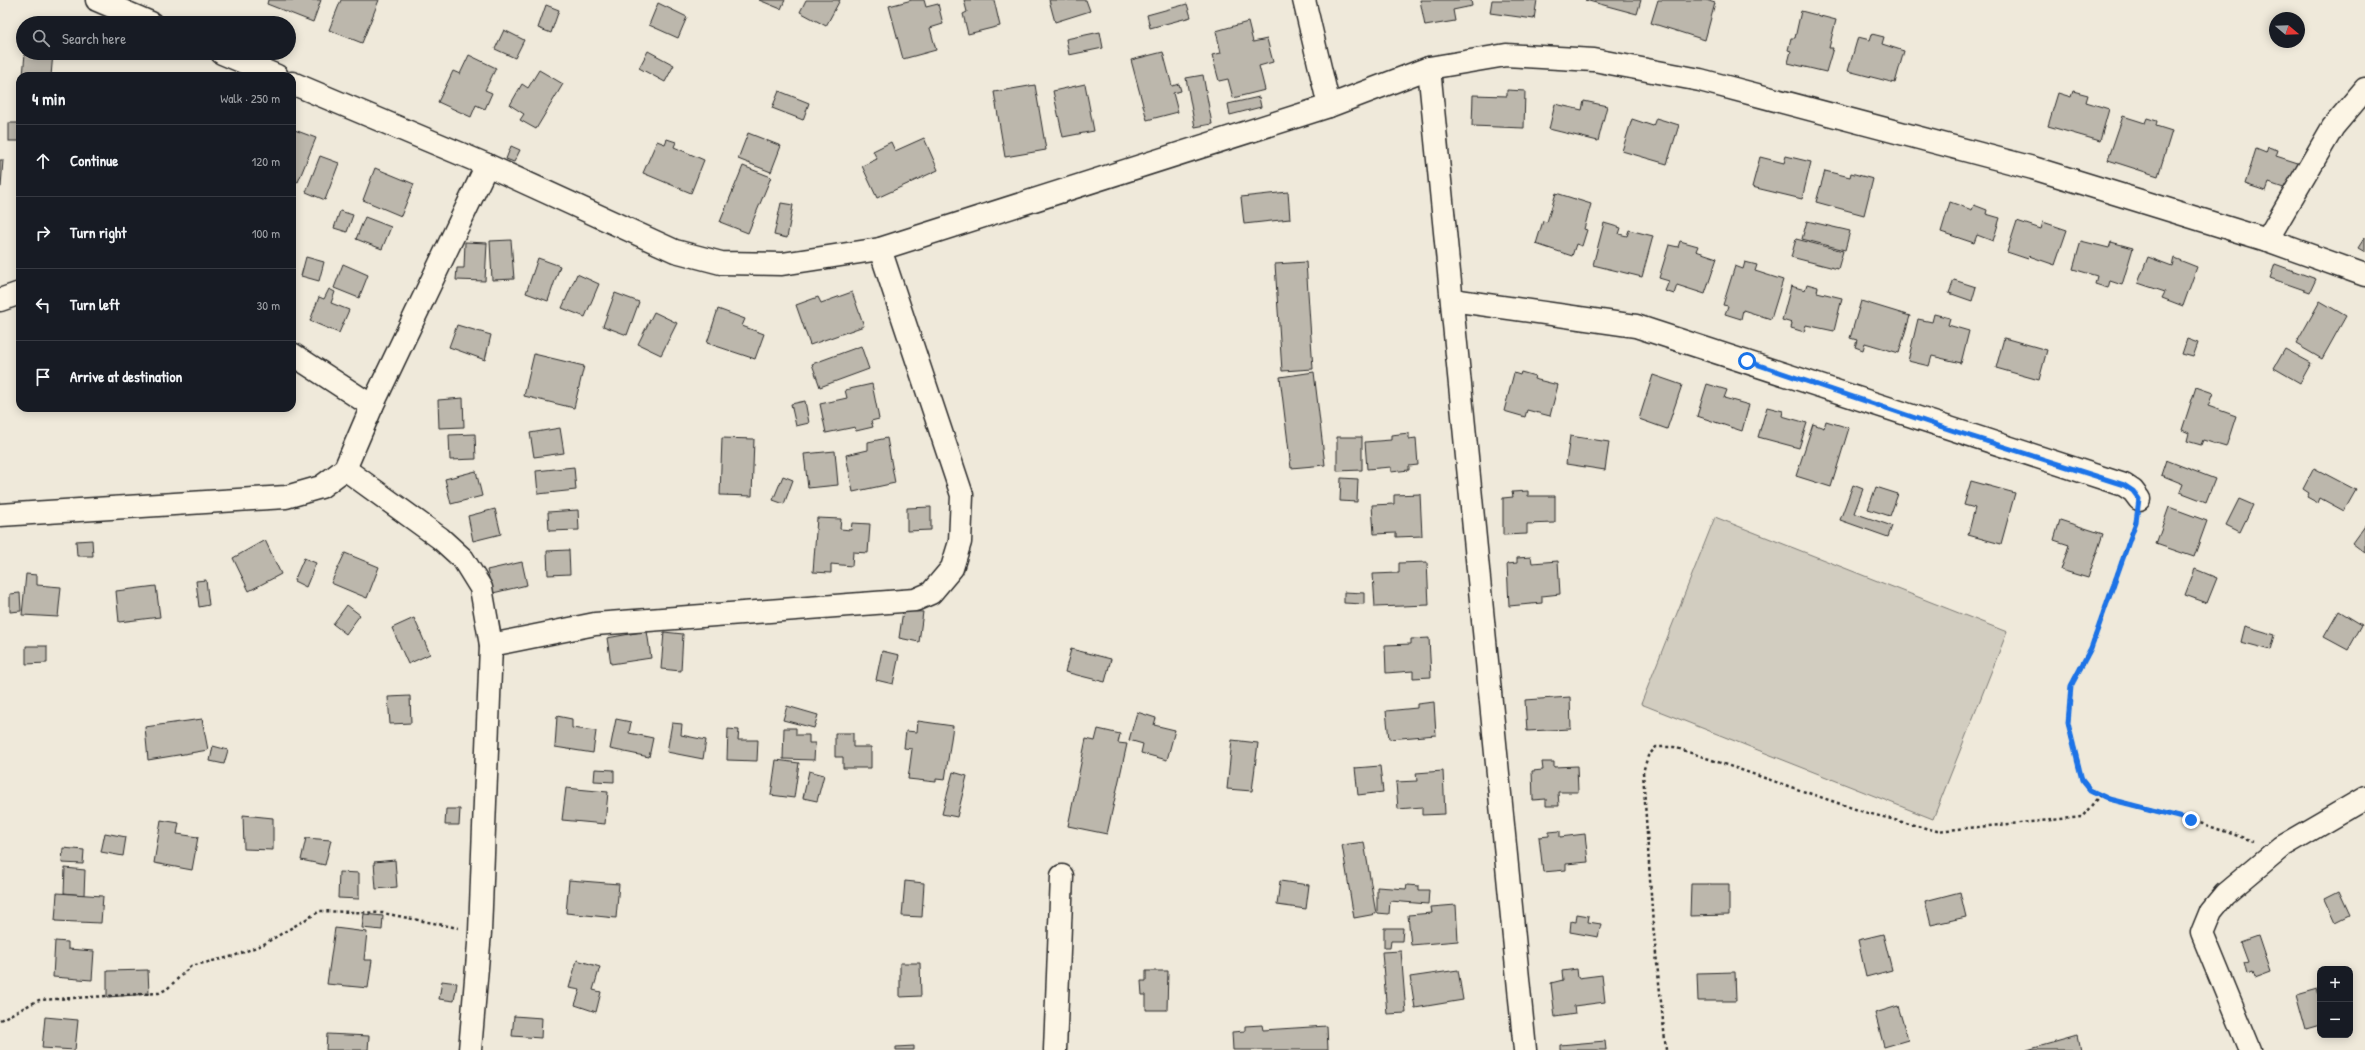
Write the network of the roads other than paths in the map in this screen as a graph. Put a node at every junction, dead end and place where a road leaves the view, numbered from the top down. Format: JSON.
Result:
{"nodes":[{"id":1,"x":97,"y":0,"type":"edge"},
{"id":2,"x":1304,"y":0,"type":"edge"},
{"id":3,"x":135,"y":16,"type":"edge"},
{"id":4,"x":238,"y":60,"type":"edge"},
{"id":5,"x":1429,"y":68,"type":"junction"},
{"id":6,"x":267,"y":72,"type":"edge"},
{"id":7,"x":296,"y":84,"type":"edge"},
{"id":8,"x":2365,"y":89,"type":"edge"},
{"id":9,"x":1329,"y":106,"type":"junction"},
{"id":10,"x":487,"y":165,"type":"junction"},
{"id":11,"x":2267,"y":240,"type":"junction"},
{"id":12,"x":880,"y":249,"type":"junction"},
{"id":13,"x":2365,"y":275,"type":"edge"},
{"id":14,"x":16,"y":294,"type":"edge"},
{"id":15,"x":0,"y":300,"type":"edge"},
{"id":16,"x":1452,"y":300,"type":"junction"},
{"id":17,"x":296,"y":357,"type":"edge"},
{"id":18,"x":372,"y":406,"type":"junction"},
{"id":19,"x":345,"y":469,"type":"junction"},
{"id":20,"x":2139,"y":499,"type":"road end"},
{"id":21,"x":0,"y":515,"type":"edge"},
{"id":22,"x":491,"y":645,"type":"junction"},
{"id":23,"x":2365,"y":798,"type":"edge"},
{"id":24,"x":1062,"y":876,"type":"dead end"},
{"id":25,"x":470,"y":1050,"type":"edge"},
{"id":26,"x":1055,"y":1050,"type":"edge"},
{"id":27,"x":1525,"y":1050,"type":"edge"},
{"id":28,"x":2250,"y":1050,"type":"edge"}],
"edges":[{"from":1,"to":3,"type":"street"},
{"from":2,"to":9,"type":"street"},
{"from":4,"to":6,"type":"street"},
{"from":5,"to":9,"type":"street"},
{"from":5,"to":11,"type":"street"},
{"from":5,"to":16,"type":"street"},
{"from":7,"to":10,"type":"street"},
{"from":8,"to":11,"type":"street"},
{"from":9,"to":12,"type":"street"},
{"from":10,"to":12,"type":"street"},
{"from":10,"to":18,"type":"street"},
{"from":11,"to":13,"type":"street"},
{"from":12,"to":22,"type":"street"},
{"from":14,"to":15,"type":"street"},
{"from":16,"to":20,"type":"street"},
{"from":16,"to":27,"type":"street"},
{"from":17,"to":18,"type":"street"},
{"from":18,"to":19,"type":"street"},
{"from":19,"to":21,"type":"street"},
{"from":19,"to":22,"type":"street"},
{"from":22,"to":25,"type":"street"},
{"from":23,"to":28,"type":"street"},
{"from":24,"to":26,"type":"street"}]}
